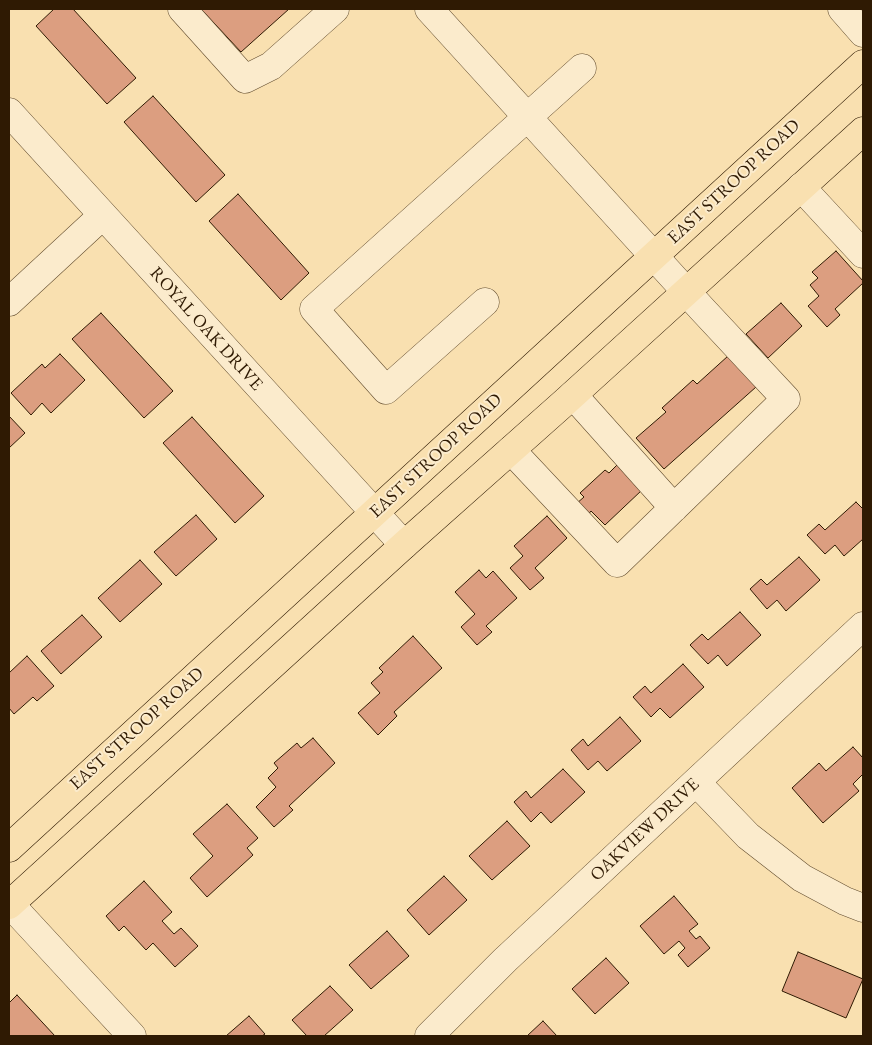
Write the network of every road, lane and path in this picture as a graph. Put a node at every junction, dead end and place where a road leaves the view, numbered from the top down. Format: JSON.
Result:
{"nodes":[{"id":1,"x":182,"y":9,"type":"edge"},
{"id":2,"x":335,"y":9,"type":"edge"},
{"id":3,"x":429,"y":9,"type":"edge"},
{"id":4,"x":842,"y":9,"type":"edge"},
{"id":5,"x":863,"y":33,"type":"edge"},
{"id":6,"x":863,"y":64,"type":"edge"},
{"id":7,"x":582,"y":68,"type":"dead end"},
{"id":8,"x":9,"y":112,"type":"edge"},
{"id":9,"x":528,"y":117,"type":"junction"},
{"id":10,"x":863,"y":131,"type":"edge"},
{"id":11,"x":802,"y":187,"type":"junction"},
{"id":12,"x":102,"y":215,"type":"junction"},
{"id":13,"x":863,"y":254,"type":"edge"},
{"id":14,"x":654,"y":256,"type":"junction"},
{"id":15,"x":686,"y":292,"type":"junction"},
{"id":16,"x":9,"y":302,"type":"edge"},
{"id":17,"x":485,"y":302,"type":"dead end"},
{"id":18,"x":573,"y":395,"type":"junction"},
{"id":19,"x":511,"y":450,"type":"junction"},
{"id":20,"x":674,"y":508,"type":"junction"},
{"id":21,"x":375,"y":513,"type":"junction"},
{"id":22,"x":404,"y":545,"type":"junction"},
{"id":23,"x":863,"y":626,"type":"edge"},
{"id":24,"x":696,"y":782,"type":"junction"},
{"id":25,"x":9,"y":848,"type":"edge"},
{"id":26,"x":9,"y":904,"type":"edge"},
{"id":27,"x":863,"y":908,"type":"edge"},
{"id":28,"x":132,"y":1036,"type":"edge"},
{"id":29,"x":429,"y":1036,"type":"edge"}],
"edges":[{"from":1,"to":2,"type":"street"},
{"from":3,"to":9,"type":"street"},
{"from":4,"to":5,"type":"street"},
{"from":6,"to":14,"type":"main road","name":"EAST STROOP ROAD"},
{"from":7,"to":9,"type":"street"},
{"from":8,"to":12,"type":"street","name":"ROYAL OAK DRIVE"},
{"from":9,"to":14,"type":"street"},
{"from":9,"to":17,"type":"street"},
{"from":10,"to":11,"type":"main road"},
{"from":11,"to":13,"type":"street"},
{"from":11,"to":15,"type":"main road"},
{"from":12,"to":16,"type":"street"},
{"from":12,"to":21,"type":"street","name":"ROYAL OAK DRIVE"},
{"from":14,"to":15,"type":"street"},
{"from":14,"to":21,"type":"main road","name":"EAST STROOP ROAD"},
{"from":15,"to":18,"type":"main road"},
{"from":15,"to":20,"type":"street"},
{"from":18,"to":19,"type":"main road"},
{"from":18,"to":20,"type":"street"},
{"from":19,"to":20,"type":"street"},
{"from":19,"to":22,"type":"main road"},
{"from":21,"to":22,"type":"street","name":"ROYAL OAK DRIVE"},
{"from":21,"to":25,"type":"main road","name":"EAST STROOP ROAD"},
{"from":22,"to":26,"type":"main road"},
{"from":23,"to":24,"type":"street","name":"OAKVIEW DRIVE"},
{"from":24,"to":27,"type":"street"},
{"from":24,"to":29,"type":"street","name":"OAKVIEW DRIVE"},
{"from":26,"to":28,"type":"street"}]}
